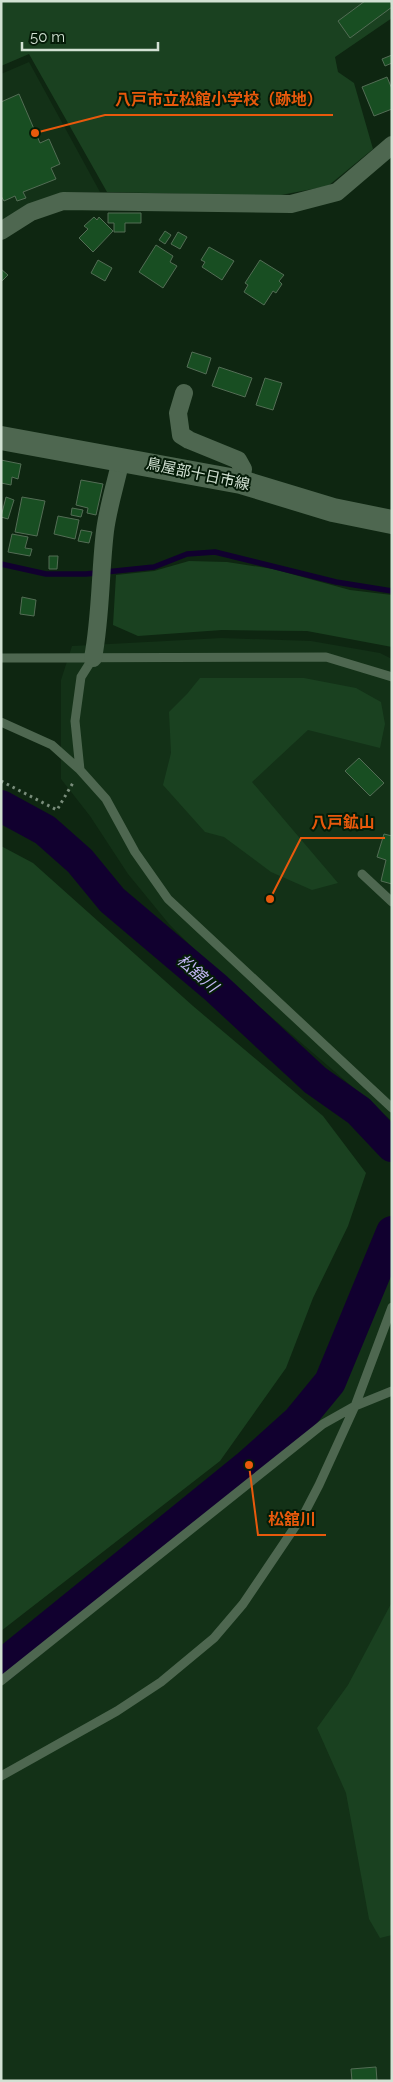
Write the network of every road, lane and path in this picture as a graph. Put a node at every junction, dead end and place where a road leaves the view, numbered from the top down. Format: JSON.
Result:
{"nodes":[{"id":1,"x":392,"y":145,"type":"edge"},
{"id":2,"x":1,"y":231,"type":"edge"},
{"id":3,"x":184,"y":393,"type":"dead end"},
{"id":4,"x":1,"y":438,"type":"edge"},
{"id":5,"x":121,"y":459,"type":"junction"},
{"id":6,"x":241,"y":482,"type":"junction"},
{"id":7,"x":392,"y":522,"type":"edge"},
{"id":8,"x":1,"y":658,"type":"edge"},
{"id":9,"x":93,"y":658,"type":"junction"},
{"id":10,"x":392,"y":677,"type":"edge"},
{"id":11,"x":1,"y":722,"type":"edge"},
{"id":12,"x":80,"y":770,"type":"junction"},
{"id":13,"x":1,"y":781,"type":"edge"},
{"id":14,"x":362,"y":874,"type":"dead end"},
{"id":15,"x":392,"y":902,"type":"edge"},
{"id":16,"x":392,"y":1108,"type":"edge"},
{"id":17,"x":392,"y":1307,"type":"edge"},
{"id":18,"x":392,"y":1391,"type":"edge"},
{"id":19,"x":355,"y":1406,"type":"junction"},
{"id":20,"x":1,"y":1681,"type":"edge"},
{"id":21,"x":1,"y":1776,"type":"edge"}],
"edges":[{"from":1,"to":2,"type":"street"},
{"from":3,"to":6,"type":"street"},
{"from":4,"to":5,"type":"main road","name":"鳥屋部十日市線"},
{"from":5,"to":6,"type":"main road","name":"鳥屋部十日市線"},
{"from":5,"to":9,"type":"street"},
{"from":6,"to":7,"type":"main road","name":"鳥屋部十日市線"},
{"from":8,"to":9,"type":"lane"},
{"from":9,"to":10,"type":"lane"},
{"from":9,"to":12,"type":"lane"},
{"from":11,"to":12,"type":"lane"},
{"from":12,"to":13,"type":"path"},
{"from":12,"to":16,"type":"lane"},
{"from":14,"to":15,"type":"lane"},
{"from":17,"to":19,"type":"lane"},
{"from":18,"to":19,"type":"lane"},
{"from":19,"to":20,"type":"lane"},
{"from":19,"to":21,"type":"lane"}]}
